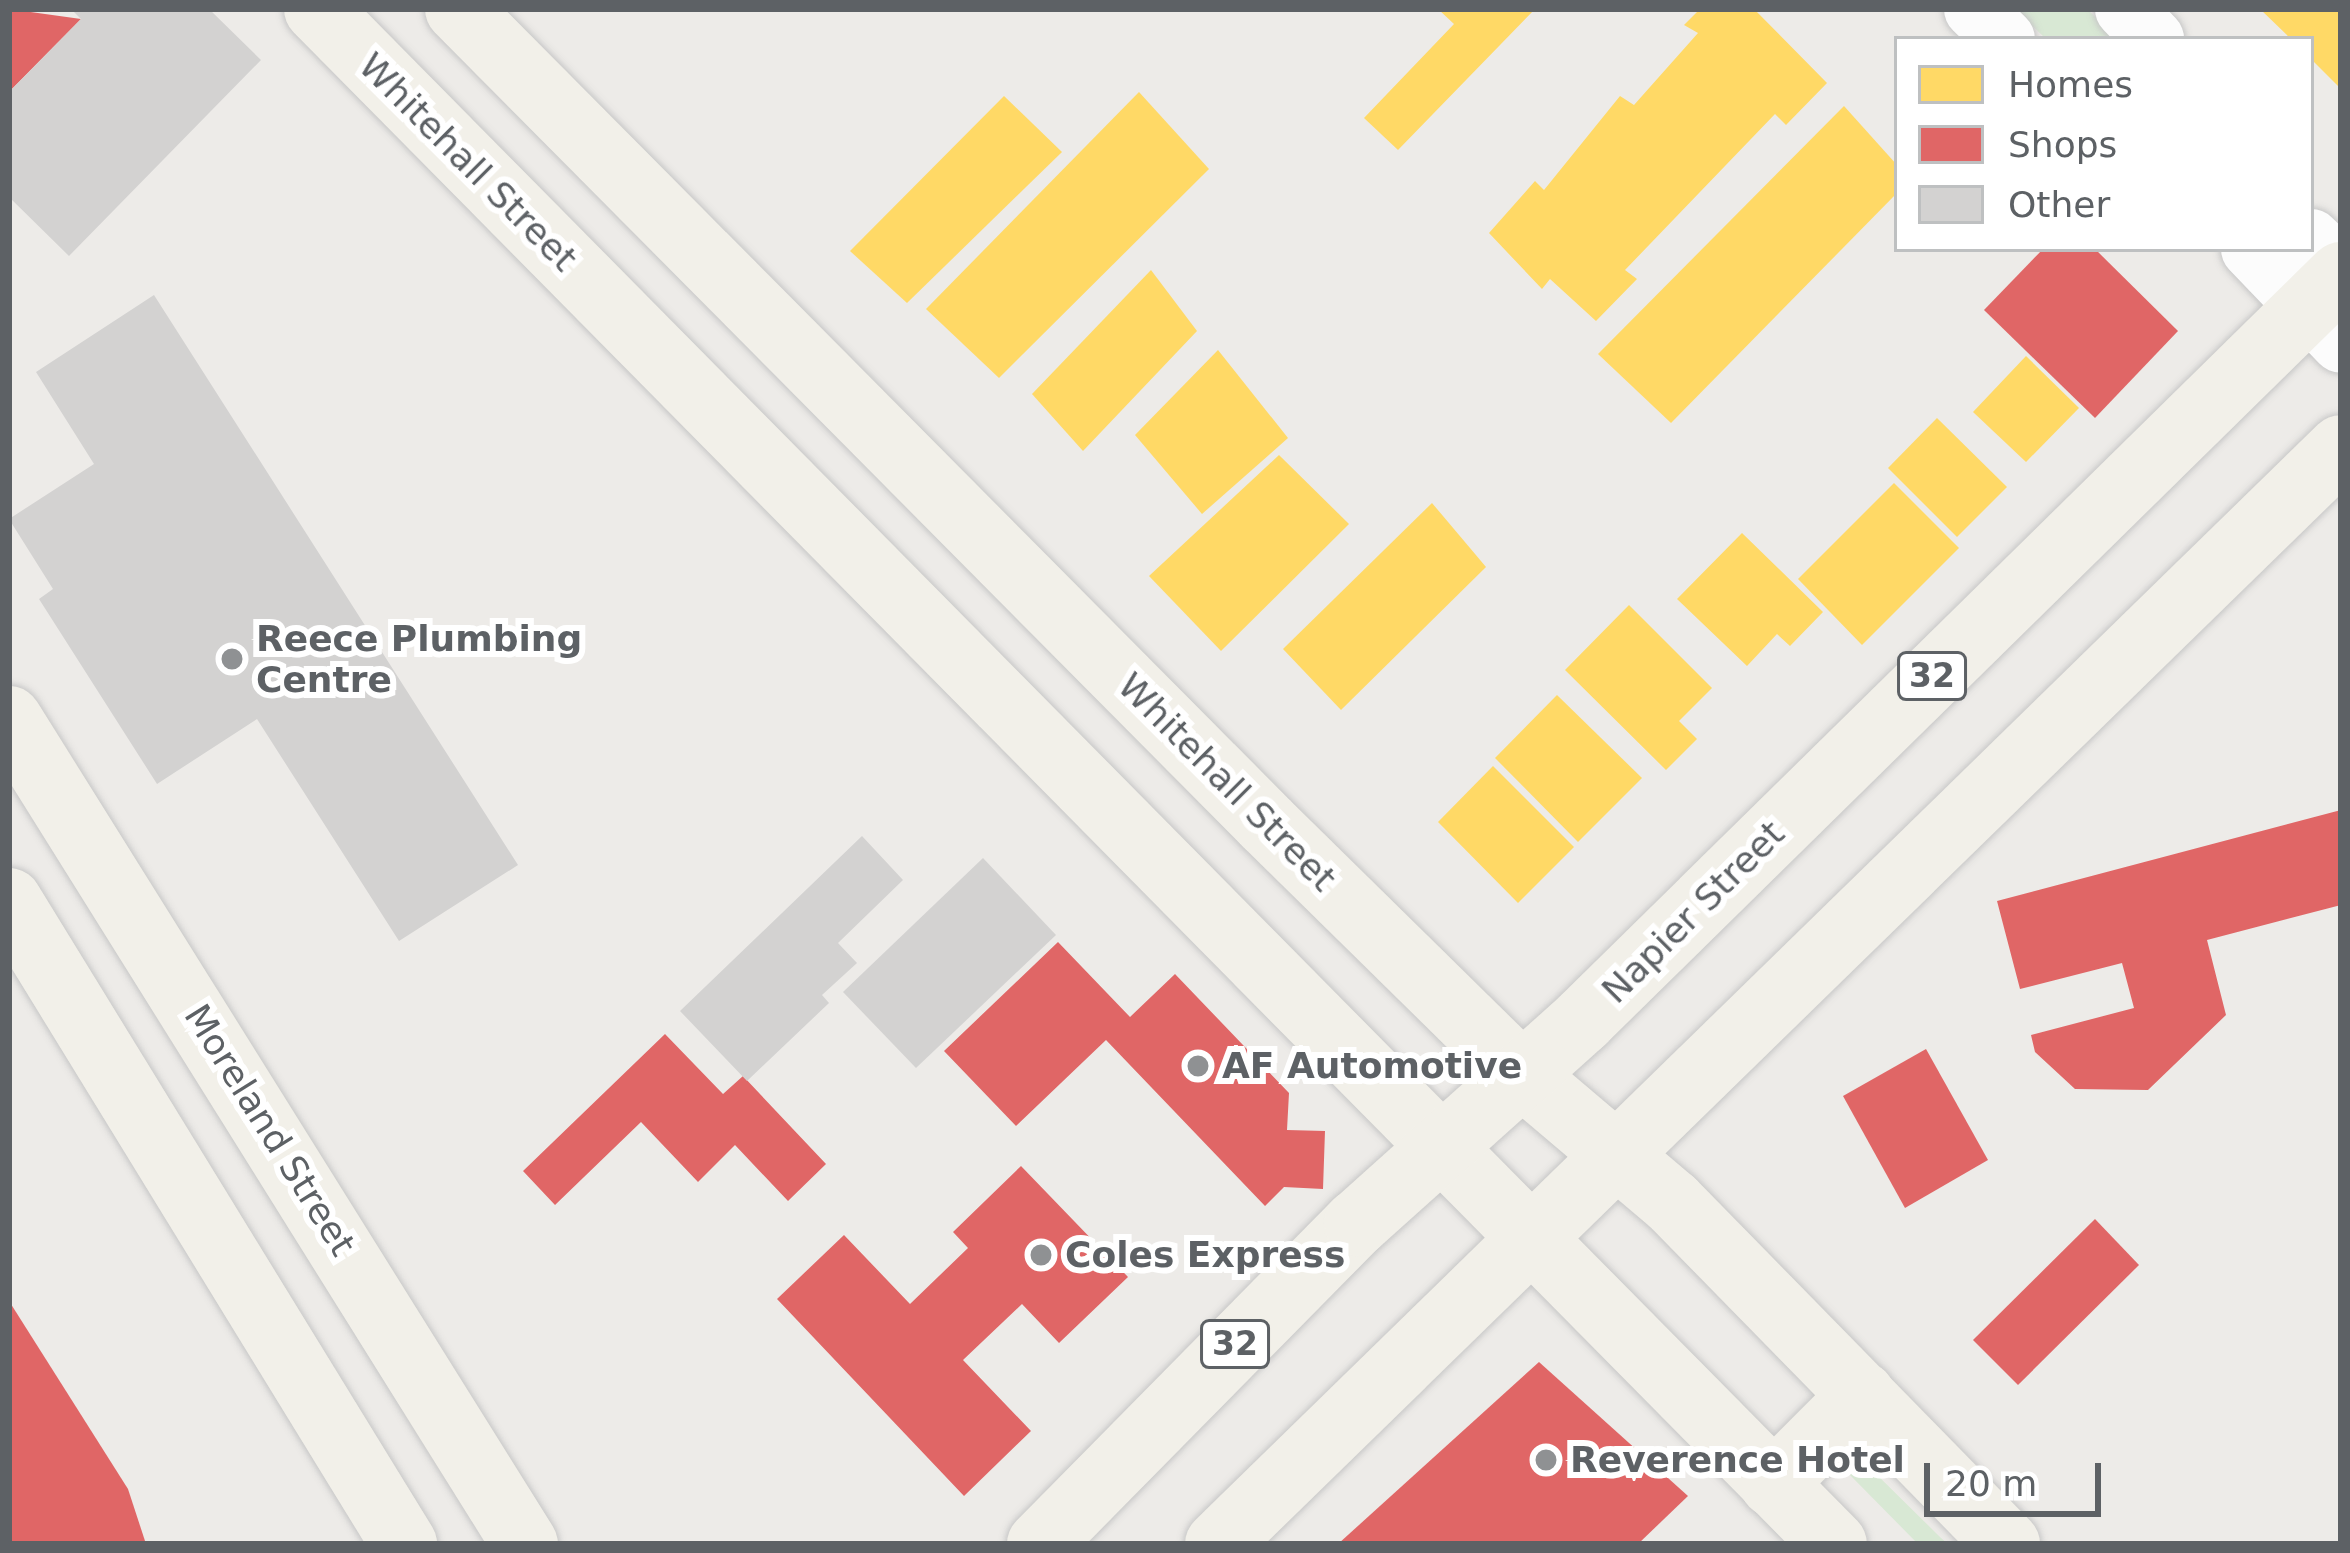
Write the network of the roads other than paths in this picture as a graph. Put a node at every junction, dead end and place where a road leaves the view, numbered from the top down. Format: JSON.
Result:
{"nodes":[{"id":1,"x":317,"y":9,"type":"edge"},
{"id":2,"x":458,"y":9,"type":"edge"},
{"id":3,"x":1974,"y":9,"type":"edge"},
{"id":4,"x":2125,"y":9,"type":"edge"},
{"id":5,"x":2002,"y":36,"type":"edge"},
{"id":6,"x":2151,"y":36,"type":"edge"},
{"id":7,"x":2314,"y":247,"type":"edge"},
{"id":8,"x":2256,"y":252,"type":"edge"},
{"id":9,"x":2333,"y":298,"type":"edge"},
{"id":10,"x":2341,"y":448,"type":"edge"},
{"id":11,"x":9,"y":719,"type":"edge"},
{"id":12,"x":9,"y":901,"type":"edge"},
{"id":13,"x":1521,"y":1074,"type":"junction"},
{"id":14,"x":1436,"y":1149,"type":"junction"},
{"id":15,"x":1618,"y":1156,"type":"junction"},
{"id":16,"x":1533,"y":1242,"type":"junction"},
{"id":17,"x":1862,"y":1395,"type":"junction"},
{"id":18,"x":1773,"y":1484,"type":"junction"},
{"id":19,"x":404,"y":1544,"type":"edge"},
{"id":20,"x":525,"y":1544,"type":"edge"},
{"id":21,"x":1040,"y":1544,"type":"edge"},
{"id":22,"x":1218,"y":1544,"type":"edge"},
{"id":23,"x":1834,"y":1544,"type":"edge"},
{"id":24,"x":2007,"y":1544,"type":"edge"}],
"edges":[{"from":1,"to":14,"type":"main road","name":"Whitehall Street"},
{"from":2,"to":13,"type":"main road","name":"Whitehall Street"},
{"from":3,"to":5,"type":"street"},
{"from":4,"to":6,"type":"street"},
{"from":7,"to":9,"type":"street"},
{"from":8,"to":9,"type":"street"},
{"from":9,"to":13,"type":"main road","name":"Napier Street","number":"32"},
{"from":10,"to":15,"type":"main road"},
{"from":11,"to":20,"type":"main road","name":"Moreland Street"},
{"from":12,"to":19,"type":"main road"},
{"from":13,"to":14,"type":"main road","name":"Napier Street","number":"32"},
{"from":13,"to":15,"type":"main road","name":"Whitehall Street"},
{"from":14,"to":16,"type":"main road","name":"Whitehall Street"},
{"from":14,"to":21,"type":"main road","name":"Napier Street","number":"32"},
{"from":15,"to":16,"type":"main road"},
{"from":15,"to":17,"type":"main road","name":"Whitehall Street"},
{"from":16,"to":18,"type":"main road","name":"Whitehall Street"},
{"from":16,"to":22,"type":"main road"},
{"from":17,"to":18,"type":"main road"},
{"from":17,"to":24,"type":"main road","name":"Whitehall Street"},
{"from":18,"to":23,"type":"main road","name":"Whitehall Street"}]}
